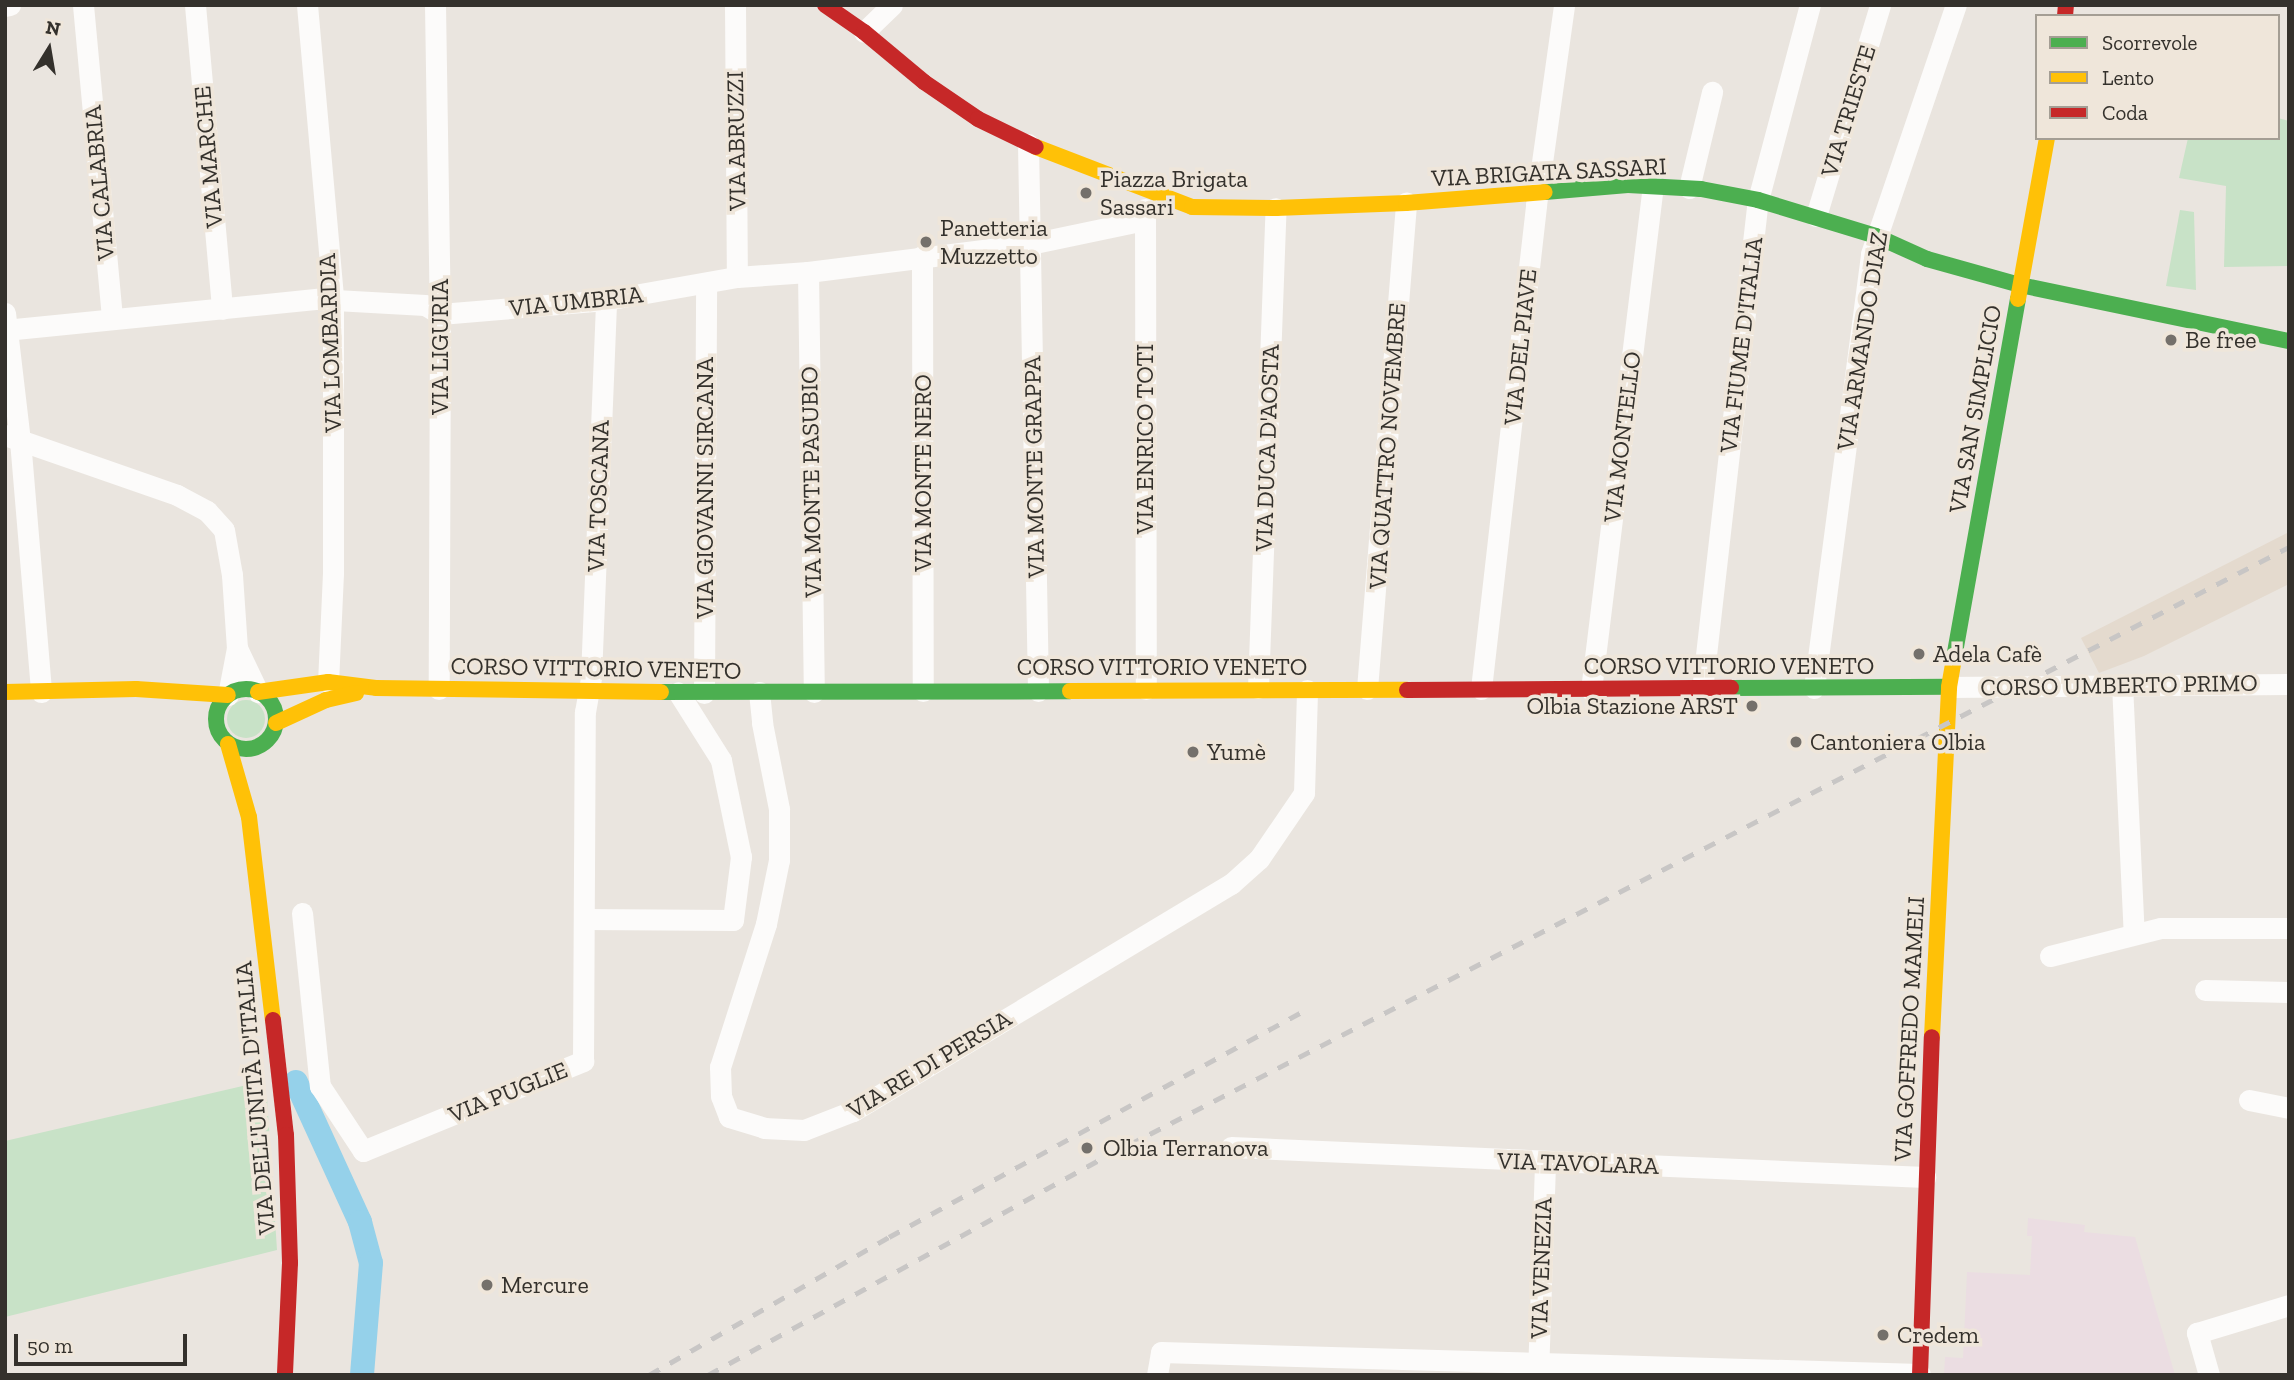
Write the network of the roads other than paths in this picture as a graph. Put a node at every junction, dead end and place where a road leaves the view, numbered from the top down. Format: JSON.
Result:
{"nodes":[{"id":1,"x":83,"y":5,"type":"edge"},
{"id":2,"x":194,"y":5,"type":"edge"},
{"id":3,"x":307,"y":5,"type":"edge"},
{"id":4,"x":435,"y":5,"type":"edge"},
{"id":5,"x":735,"y":5,"type":"edge"},
{"id":6,"x":825,"y":5,"type":"edge"},
{"id":7,"x":892,"y":5,"type":"edge"},
{"id":8,"x":1564,"y":5,"type":"edge"},
{"id":9,"x":1810,"y":5,"type":"edge"},
{"id":10,"x":1880,"y":5,"type":"edge"},
{"id":11,"x":1955,"y":5,"type":"edge"},
{"id":12,"x":864,"y":32,"type":"junction"},
{"id":13,"x":1712,"y":92,"type":"dead end"},
{"id":14,"x":2047,"y":140,"type":"edge"},
{"id":15,"x":1028,"y":144,"type":"junction"},
{"id":16,"x":1653,"y":185,"type":"junction"},
{"id":17,"x":1144,"y":188,"type":"junction"},
{"id":18,"x":1689,"y":188,"type":"junction"},
{"id":19,"x":1538,"y":191,"type":"junction"},
{"id":20,"x":1758,"y":200,"type":"junction"},
{"id":21,"x":1406,"y":203,"type":"junction"},
{"id":22,"x":1276,"y":208,"type":"junction"},
{"id":23,"x":1816,"y":216,"type":"junction"},
{"id":24,"x":1144,"y":220,"type":"junction"},
{"id":25,"x":1876,"y":236,"type":"junction"},
{"id":26,"x":1030,"y":244,"type":"junction"},
{"id":27,"x":922,"y":256,"type":"junction"},
{"id":28,"x":807,"y":272,"type":"junction"},
{"id":29,"x":737,"y":277,"type":"junction"},
{"id":30,"x":706,"y":283,"type":"junction"},
{"id":31,"x":2020,"y":285,"type":"junction"},
{"id":32,"x":333,"y":299,"type":"junction"},
{"id":33,"x":606,"y":300,"type":"junction"},
{"id":34,"x":222,"y":309,"type":"junction"},
{"id":35,"x":440,"y":314,"type":"junction"},
{"id":36,"x":112,"y":319,"type":"junction"},
{"id":37,"x":6,"y":324,"type":"edge"},
{"id":38,"x":2289,"y":341,"type":"edge"},
{"id":39,"x":12,"y":437,"type":"edge"},
{"id":40,"x":237,"y":648,"type":"junction"},
{"id":41,"x":328,"y":682,"type":"junction"},
{"id":42,"x":2122,"y":684,"type":"junction"},
{"id":43,"x":2289,"y":684,"type":"edge"},
{"id":44,"x":1949,"y":687,"type":"junction"},
{"id":45,"x":376,"y":688,"type":"junction"},
{"id":46,"x":1258,"y":688,"type":"junction"},
{"id":47,"x":1814,"y":688,"type":"junction"},
{"id":48,"x":136,"y":689,"type":"junction"},
{"id":49,"x":439,"y":689,"type":"junction"},
{"id":50,"x":1367,"y":689,"type":"junction"},
{"id":51,"x":1481,"y":689,"type":"junction"},
{"id":52,"x":1146,"y":690,"type":"junction"},
{"id":53,"x":1307,"y":690,"type":"junction"},
{"id":54,"x":1591,"y":690,"type":"junction"},
{"id":55,"x":1702,"y":690,"type":"junction"},
{"id":56,"x":590,"y":691,"type":"junction"},
{"id":57,"x":923,"y":691,"type":"junction"},
{"id":58,"x":1038,"y":691,"type":"junction"},
{"id":59,"x":5,"y":692,"type":"edge"},
{"id":60,"x":41,"y":692,"type":"junction"},
{"id":61,"x":258,"y":692,"type":"junction"},
{"id":62,"x":678,"y":692,"type":"junction"},
{"id":63,"x":760,"y":692,"type":"junction"},
{"id":64,"x":814,"y":692,"type":"junction"},
{"id":65,"x":704,"y":693,"type":"junction"},
{"id":66,"x":228,"y":695,"type":"junction"},
{"id":67,"x":276,"y":723,"type":"junction"},
{"id":68,"x":216,"y":727,"type":"junction"},
{"id":69,"x":228,"y":744,"type":"junction"},
{"id":70,"x":256,"y":782,"type":"dead end"},
{"id":71,"x":249,"y":817,"type":"junction"},
{"id":72,"x":302,"y":913,"type":"dead end"},
{"id":73,"x":584,"y":919,"type":"junction"},
{"id":74,"x":2289,"y":928,"type":"edge"},
{"id":75,"x":2134,"y":934,"type":"junction"},
{"id":76,"x":2050,"y":956,"type":"dead end"},
{"id":77,"x":2205,"y":990,"type":"dead end"},
{"id":78,"x":2289,"y":992,"type":"edge"},
{"id":79,"x":2249,"y":1100,"type":"dead end"},
{"id":80,"x":2289,"y":1108,"type":"edge"},
{"id":81,"x":1231,"y":1147,"type":"dead end"},
{"id":82,"x":1545,"y":1162,"type":"junction"},
{"id":83,"x":1925,"y":1177,"type":"junction"},
{"id":84,"x":2289,"y":1305,"type":"edge"},
{"id":85,"x":1538,"y":1369,"type":"edge"},
{"id":86,"x":1920,"y":1374,"type":"edge"},
{"id":87,"x":285,"y":1375,"type":"edge"},
{"id":88,"x":1157,"y":1375,"type":"edge"},
{"id":89,"x":2208,"y":1375,"type":"edge"}],
"edges":[{"from":1,"to":36,"type":"street","name":"VIA CALABRIA"},
{"from":2,"to":34,"type":"street","name":"VIA MARCHE"},
{"from":3,"to":32,"type":"street","name":"VIA LOMBARDIA"},
{"from":4,"to":35,"type":"street","name":"VIA LIGURIA"},
{"from":5,"to":29,"type":"street","name":"VIA ABRUZZI"},
{"from":6,"to":12,"type":"main road"},
{"from":7,"to":12,"type":"street"},
{"from":8,"to":19,"type":"street","name":"VIA DEL PIAVE"},
{"from":9,"to":20,"type":"street","name":"VIA FIUME D'ITALIA"},
{"from":10,"to":23,"type":"street","name":"VIA TRIESTE"},
{"from":11,"to":25,"type":"street","name":"VIA ARMANDO DIAZ"},
{"from":12,"to":15,"type":"main road"},
{"from":13,"to":18,"type":"street"},
{"from":14,"to":31,"type":"main road","name":"VIA SAN SIMPLICIO"},
{"from":15,"to":17,"type":"main road"},
{"from":15,"to":26,"type":"street","name":"VIA MONTE GRAPPA"},
{"from":16,"to":18,"type":"main road","name":"VIA BRIGATA SASSARI"},
{"from":16,"to":19,"type":"main road","name":"VIA BRIGATA SASSARI"},
{"from":16,"to":54,"type":"street","name":"VIA MONTELLO"},
{"from":17,"to":22,"type":"main road","name":"VIA BRIGATA SASSARI"},
{"from":17,"to":24,"type":"street","name":"VIA ENRICO TOTI"},
{"from":18,"to":20,"type":"main road","name":"VIA BRIGATA SASSARI"},
{"from":19,"to":21,"type":"main road","name":"VIA BRIGATA SASSARI"},
{"from":19,"to":51,"type":"street","name":"VIA DEL PIAVE"},
{"from":20,"to":23,"type":"main road","name":"VIA BRIGATA SASSARI"},
{"from":20,"to":55,"type":"street","name":"VIA FIUME D'ITALIA"},
{"from":21,"to":22,"type":"main road","name":"VIA BRIGATA SASSARI"},
{"from":21,"to":50,"type":"street","name":"VIA QUATTRO NOVEMBRE"},
{"from":22,"to":46,"type":"street","name":"VIA DUCA D'AOSTA"},
{"from":23,"to":25,"type":"main road","name":"VIA BRIGATA SASSARI"},
{"from":24,"to":26,"type":"street","name":"VIA UMBRIA"},
{"from":24,"to":52,"type":"street","name":"VIA ENRICO TOTI"},
{"from":25,"to":31,"type":"main road","name":"VIA BRIGATA SASSARI"},
{"from":25,"to":47,"type":"street","name":"VIA ARMANDO DIAZ"},
{"from":26,"to":27,"type":"street","name":"VIA UMBRIA"},
{"from":26,"to":58,"type":"street","name":"VIA MONTE GRAPPA"},
{"from":27,"to":28,"type":"street","name":"VIA UMBRIA"},
{"from":27,"to":57,"type":"street","name":"VIA MONTE NERO"},
{"from":28,"to":29,"type":"street","name":"VIA UMBRIA"},
{"from":28,"to":64,"type":"street","name":"VIA MONTE PASUBIO"},
{"from":29,"to":30,"type":"street","name":"VIA UMBRIA"},
{"from":30,"to":33,"type":"street","name":"VIA UMBRIA"},
{"from":30,"to":65,"type":"street","name":"VIA GIOVANNI SIRCANA"},
{"from":31,"to":38,"type":"main road","name":"VIA BRIGATA SASSARI"},
{"from":31,"to":44,"type":"main road","name":"VIA SAN SIMPLICIO"},
{"from":32,"to":34,"type":"street","name":"VIA UMBRIA"},
{"from":32,"to":35,"type":"street","name":"VIA UMBRIA"},
{"from":32,"to":41,"type":"street","name":"VIA LOMBARDIA"},
{"from":33,"to":35,"type":"street","name":"VIA UMBRIA"},
{"from":33,"to":56,"type":"street","name":"VIA TOSCANA"},
{"from":34,"to":36,"type":"street","name":"VIA UMBRIA"},
{"from":35,"to":49,"type":"street","name":"VIA LIGURIA"},
{"from":36,"to":37,"type":"street","name":"VIA UMBRIA"},
{"from":37,"to":39,"type":"street"},
{"from":39,"to":40,"type":"street"},
{"from":39,"to":60,"type":"street"},
{"from":40,"to":61,"type":"street"},
{"from":40,"to":66,"type":"street"},
{"from":41,"to":45,"type":"main road","name":"CORSO VITTORIO VENETO"},
{"from":41,"to":61,"type":"main road","name":"CORSO VITTORIO VENETO"},
{"from":42,"to":43,"type":"street","name":"CORSO UMBERTO PRIMO"},
{"from":42,"to":44,"type":"street","name":"CORSO UMBERTO PRIMO"},
{"from":42,"to":75,"type":"street"},
{"from":44,"to":47,"type":"main road","name":"CORSO VITTORIO VENETO"},
{"from":44,"to":83,"type":"main road","name":"VIA GOFFREDO MAMELI"},
{"from":45,"to":49,"type":"main road","name":"CORSO VITTORIO VENETO"},
{"from":45,"to":67,"type":"main road","name":"CORSO VITTORIO VENETO"},
{"from":46,"to":52,"type":"main road","name":"CORSO VITTORIO VENETO"},
{"from":46,"to":53,"type":"main road","name":"CORSO VITTORIO VENETO"},
{"from":47,"to":55,"type":"main road","name":"CORSO VITTORIO VENETO"},
{"from":48,"to":60,"type":"main road"},
{"from":48,"to":66,"type":"main road"},
{"from":48,"to":68,"type":"main road"},
{"from":49,"to":56,"type":"main road","name":"CORSO VITTORIO VENETO"},
{"from":50,"to":51,"type":"main road","name":"CORSO VITTORIO VENETO"},
{"from":50,"to":53,"type":"main road","name":"CORSO VITTORIO VENETO"},
{"from":51,"to":54,"type":"main road","name":"CORSO VITTORIO VENETO"},
{"from":52,"to":58,"type":"main road","name":"CORSO VITTORIO VENETO"},
{"from":53,"to":63,"type":"street","name":"VIA RE DI PERSIA"},
{"from":54,"to":55,"type":"main road","name":"CORSO VITTORIO VENETO"},
{"from":56,"to":62,"type":"main road","name":"CORSO VITTORIO VENETO"},
{"from":56,"to":73,"type":"street","name":"VIA PUGLIE"},
{"from":57,"to":58,"type":"main road","name":"CORSO VITTORIO VENETO"},
{"from":57,"to":64,"type":"main road","name":"CORSO VITTORIO VENETO"},
{"from":59,"to":60,"type":"main road"},
{"from":61,"to":66,"type":"main road"},
{"from":61,"to":67,"type":"main road"},
{"from":62,"to":65,"type":"main road","name":"CORSO VITTORIO VENETO"},
{"from":62,"to":73,"type":"street"},
{"from":63,"to":64,"type":"main road","name":"CORSO VITTORIO VENETO"},
{"from":63,"to":65,"type":"main road","name":"CORSO VITTORIO VENETO"},
{"from":66,"to":68,"type":"main road"},
{"from":67,"to":69,"type":"main road"},
{"from":68,"to":69,"type":"main road"},
{"from":69,"to":71,"type":"main road","name":"VIA DELL'UNITÀ D'ITALIA"},
{"from":70,"to":71,"type":"main road","name":"VIA DELL'UNITÀ D'ITALIA"},
{"from":71,"to":87,"type":"main road","name":"VIA DELL'UNITÀ D'ITALIA"},
{"from":72,"to":73,"type":"street","name":"VIA PUGLIE"},
{"from":74,"to":75,"type":"street"},
{"from":75,"to":76,"type":"street"},
{"from":77,"to":78,"type":"street"},
{"from":79,"to":80,"type":"street"},
{"from":81,"to":82,"type":"street","name":"VIA TAVOLARA"},
{"from":82,"to":83,"type":"street","name":"VIA TAVOLARA"},
{"from":82,"to":85,"type":"street","name":"VIA VENEZIA"},
{"from":83,"to":86,"type":"main road","name":"VIA GOFFREDO MAMELI"},
{"from":84,"to":89,"type":"street"},
{"from":85,"to":86,"type":"street"},
{"from":85,"to":88,"type":"street"}]}
